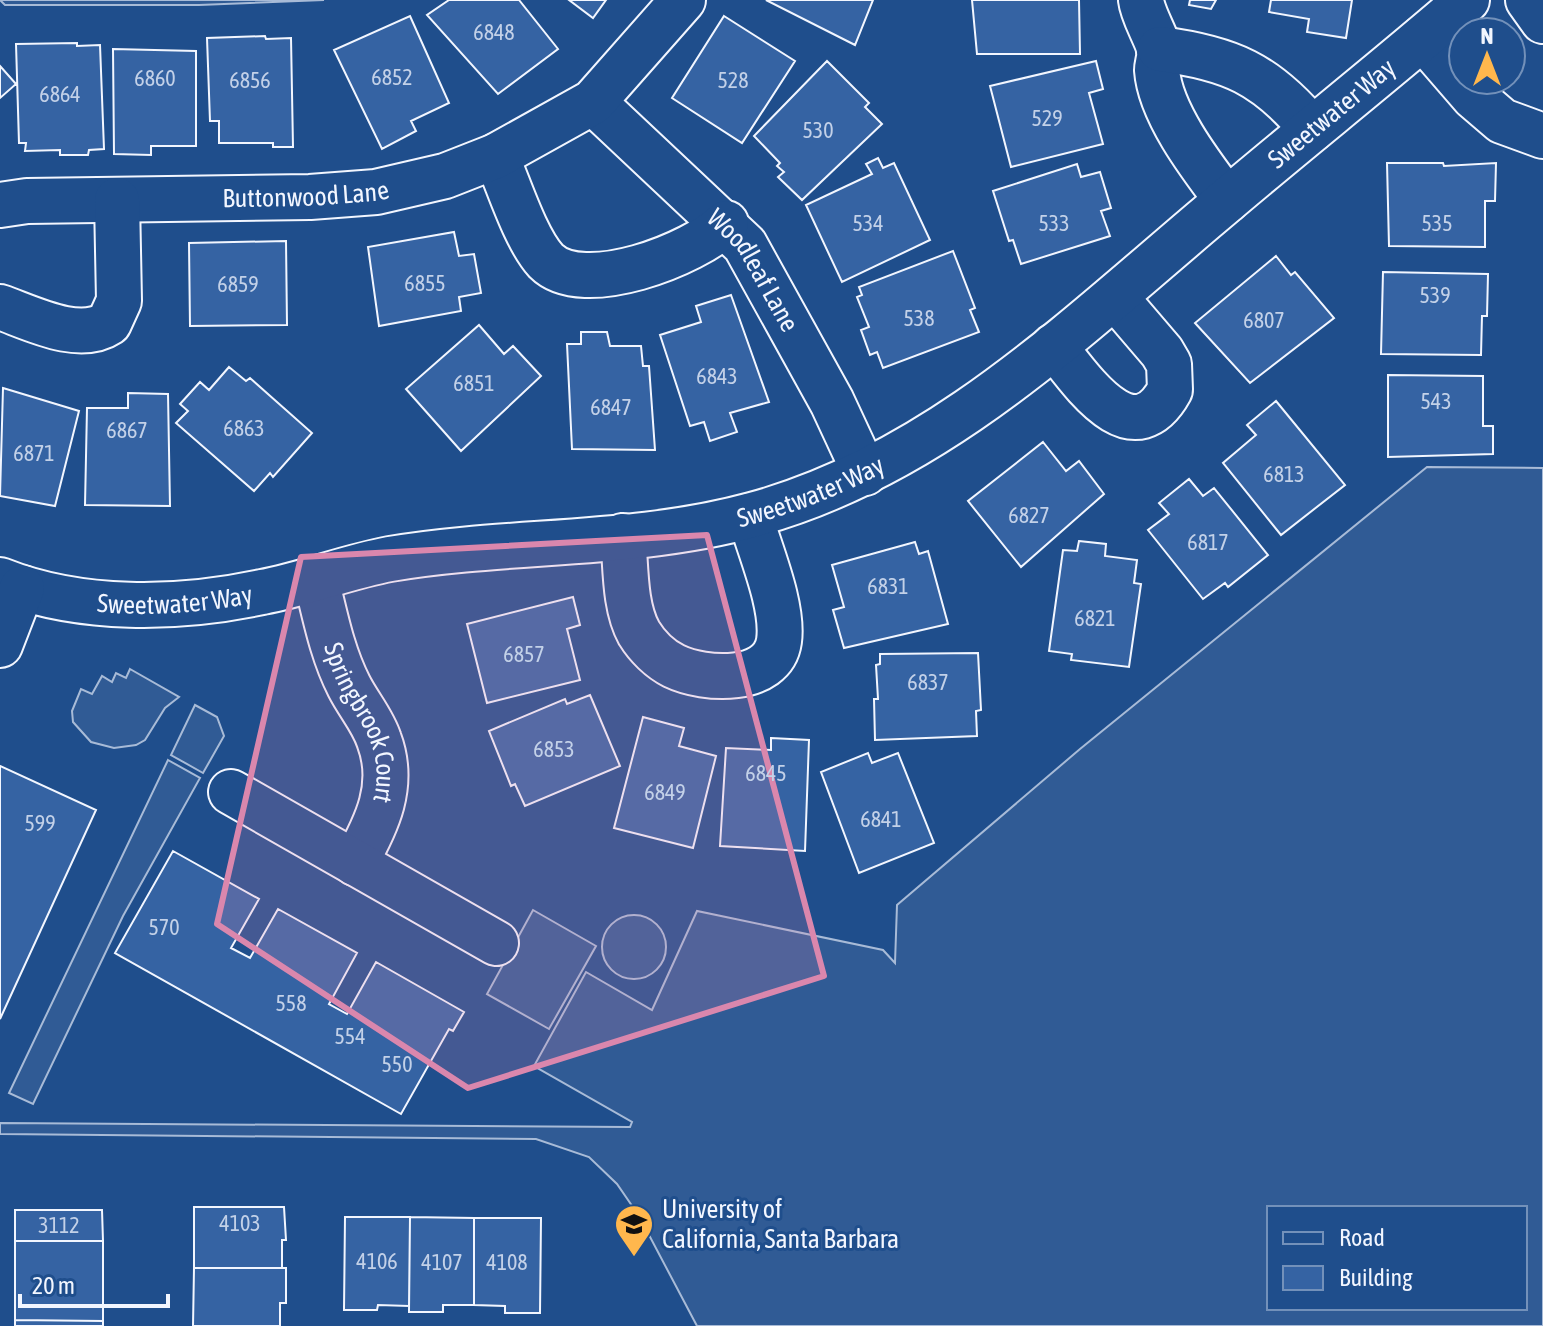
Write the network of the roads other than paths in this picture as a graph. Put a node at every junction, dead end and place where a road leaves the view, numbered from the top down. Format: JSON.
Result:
{"nodes":[{"id":1,"x":683,"y":0,"type":"edge"},
{"id":2,"x":1141,"y":0,"type":"edge"},
{"id":3,"x":1467,"y":0,"type":"edge"},
{"id":4,"x":1528,"y":0,"type":"edge"},
{"id":5,"x":1543,"y":21,"type":"edge"},
{"id":6,"x":1423,"y":38,"type":"junction"},
{"id":7,"x":1160,"y":49,"type":"junction"},
{"id":8,"x":593,"y":102,"type":"junction"},
{"id":9,"x":1312,"y":129,"type":"junction"},
{"id":10,"x":1543,"y":137,"type":"edge"},
{"id":11,"x":496,"y":156,"type":"junction"},
{"id":12,"x":117,"y":200,"type":"junction"},
{"id":13,"x":1227,"y":200,"type":"junction"},
{"id":14,"x":0,"y":205,"type":"edge"},
{"id":15,"x":726,"y":223,"type":"junction"},
{"id":16,"x":1115,"y":297,"type":"junction"},
{"id":17,"x":0,"y":307,"type":"edge"},
{"id":18,"x":1054,"y":346,"type":"junction"},
{"id":19,"x":865,"y":473,"type":"junction"},
{"id":20,"x":750,"y":516,"type":"junction"},
{"id":21,"x":623,"y":536,"type":"junction"},
{"id":22,"x":316,"y":579,"type":"junction"},
{"id":23,"x":11,"y":584,"type":"edge"},
{"id":24,"x":0,"y":645,"type":"edge"},
{"id":25,"x":231,"y":792,"type":"dead end"},
{"id":26,"x":355,"y":863,"type":"junction"},
{"id":27,"x":496,"y":943,"type":"dead end"}],
"edges":[{"from":1,"to":8,"type":"street","name":"Buttonwood Lane"},
{"from":2,"to":7,"type":"street"},
{"from":3,"to":6,"type":"street","name":"Sweetwater Way"},
{"from":4,"to":5,"type":"street"},
{"from":6,"to":9,"type":"street","name":"Sweetwater Way"},
{"from":6,"to":10,"type":"street"},
{"from":7,"to":9,"type":"street"},
{"from":7,"to":13,"type":"street"},
{"from":8,"to":11,"type":"street","name":"Buttonwood Lane"},
{"from":8,"to":15,"type":"street","name":"Woodleaf Lane"},
{"from":9,"to":13,"type":"street","name":"Sweetwater Way"},
{"from":11,"to":12,"type":"street","name":"Buttonwood Lane"},
{"from":11,"to":15,"type":"street"},
{"from":12,"to":14,"type":"street","name":"Buttonwood Lane"},
{"from":12,"to":17,"type":"street"},
{"from":13,"to":16,"type":"street","name":"Sweetwater Way"},
{"from":15,"to":19,"type":"street","name":"Woodleaf Lane"},
{"from":16,"to":18,"type":"street","name":"Sweetwater Way"},
{"from":16,"to":18,"type":"street"},
{"from":18,"to":19,"type":"street","name":"Sweetwater Way"},
{"from":19,"to":20,"type":"street","name":"Sweetwater Way"},
{"from":20,"to":21,"type":"street","name":"Sweetwater Way"},
{"from":20,"to":21,"type":"street"},
{"from":21,"to":22,"type":"street","name":"Sweetwater Way"},
{"from":22,"to":23,"type":"street","name":"Sweetwater Way"},
{"from":22,"to":26,"type":"street","name":"Springbrook Court"},
{"from":23,"to":24,"type":"street"},
{"from":25,"to":26,"type":"street"},
{"from":26,"to":27,"type":"street"}]}
